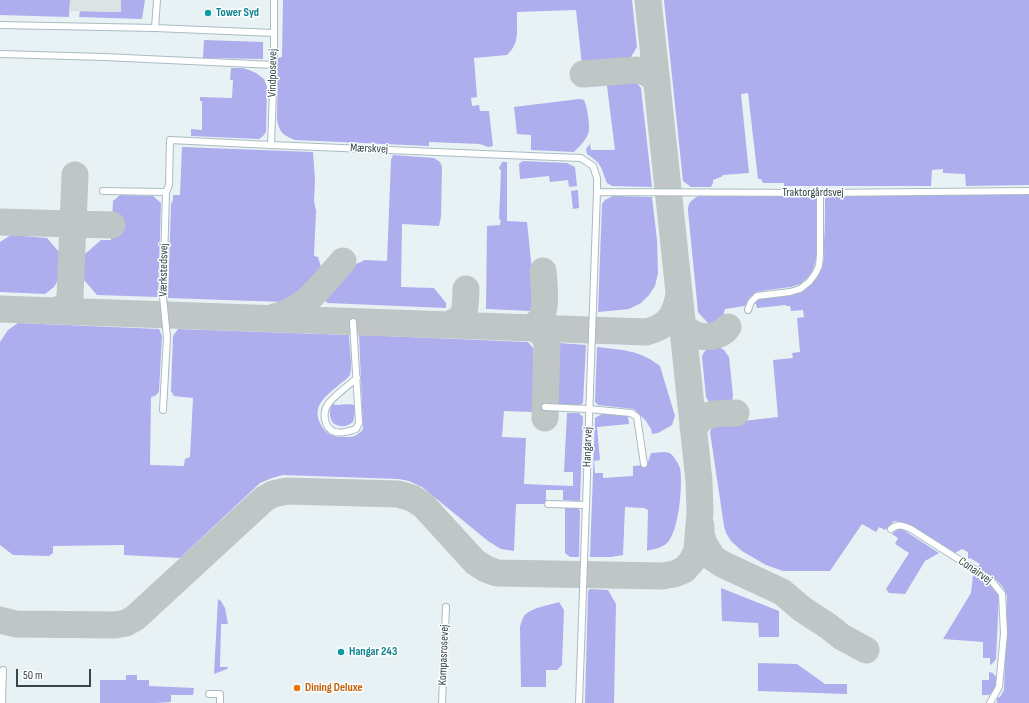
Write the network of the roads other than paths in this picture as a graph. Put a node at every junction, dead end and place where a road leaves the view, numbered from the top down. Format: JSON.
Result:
{"nodes":[{"id":1,"x":157,"y":0,"type":"edge"},
{"id":2,"x":274,"y":0,"type":"edge"},
{"id":3,"x":0,"y":25,"type":"edge"},
{"id":4,"x":155,"y":28,"type":"junction"},
{"id":5,"x":274,"y":33,"type":"junction"},
{"id":6,"x":0,"y":54,"type":"edge"},
{"id":7,"x":274,"y":65,"type":"junction"},
{"id":8,"x":271,"y":145,"type":"junction"},
{"id":9,"x":103,"y":191,"type":"dead end"},
{"id":10,"x":1029,"y":191,"type":"edge"},
{"id":11,"x":166,"y":192,"type":"junction"},
{"id":12,"x":597,"y":192,"type":"junction"},
{"id":13,"x":820,"y":193,"type":"junction"},
{"id":14,"x":748,"y":310,"type":"dead end"},
{"id":15,"x":353,"y":322,"type":"dead end"},
{"id":16,"x":357,"y":378,"type":"junction"},
{"id":17,"x":545,"y":407,"type":"dead end"},
{"id":18,"x":589,"y":409,"type":"junction"},
{"id":19,"x":164,"y":410,"type":"dead end"},
{"id":20,"x":644,"y":464,"type":"dead end"},
{"id":21,"x":548,"y":504,"type":"dead end"},
{"id":22,"x":586,"y":505,"type":"junction"},
{"id":23,"x":891,"y":529,"type":"dead end"},
{"id":24,"x":446,"y":608,"type":"dead end"},
{"id":25,"x":3,"y":670,"type":"dead end"},
{"id":26,"x":209,"y":694,"type":"dead end"},
{"id":27,"x":2,"y":703,"type":"edge"},
{"id":28,"x":220,"y":703,"type":"edge"},
{"id":29,"x":442,"y":703,"type":"edge"},
{"id":30,"x":579,"y":703,"type":"edge"},
{"id":31,"x":990,"y":703,"type":"edge"}],
"edges":[{"from":1,"to":4,"type":"lane"},
{"from":2,"to":5,"type":"lane","name":"Vindposevej"},
{"from":3,"to":4,"type":"lane"},
{"from":4,"to":5,"type":"lane"},
{"from":5,"to":7,"type":"lane","name":"Vindposevej"},
{"from":6,"to":7,"type":"lane"},
{"from":7,"to":8,"type":"lane","name":"Vindposevej"},
{"from":8,"to":11,"type":"lane","name":"Mærskvej"},
{"from":8,"to":12,"type":"lane","name":"Mærskvej"},
{"from":9,"to":11,"type":"lane"},
{"from":10,"to":13,"type":"lane","name":"Traktorgårdsvej"},
{"from":11,"to":19,"type":"lane","name":"Værkstedsvej"},
{"from":12,"to":13,"type":"lane","name":"Traktorgårdsvej"},
{"from":12,"to":18,"type":"lane","name":"Hangarvej"},
{"from":13,"to":14,"type":"lane"},
{"from":15,"to":16,"type":"lane"},
{"from":16,"to":16,"type":"lane"},
{"from":17,"to":18,"type":"lane"},
{"from":18,"to":20,"type":"lane"},
{"from":18,"to":22,"type":"lane","name":"Hangarvej"},
{"from":21,"to":22,"type":"lane"},
{"from":22,"to":30,"type":"lane","name":"Hangarvej"},
{"from":23,"to":31,"type":"lane","name":"Conairvej"},
{"from":24,"to":29,"type":"lane","name":"Kompasrosevej"},
{"from":25,"to":27,"type":"lane"},
{"from":26,"to":28,"type":"lane"}]}
